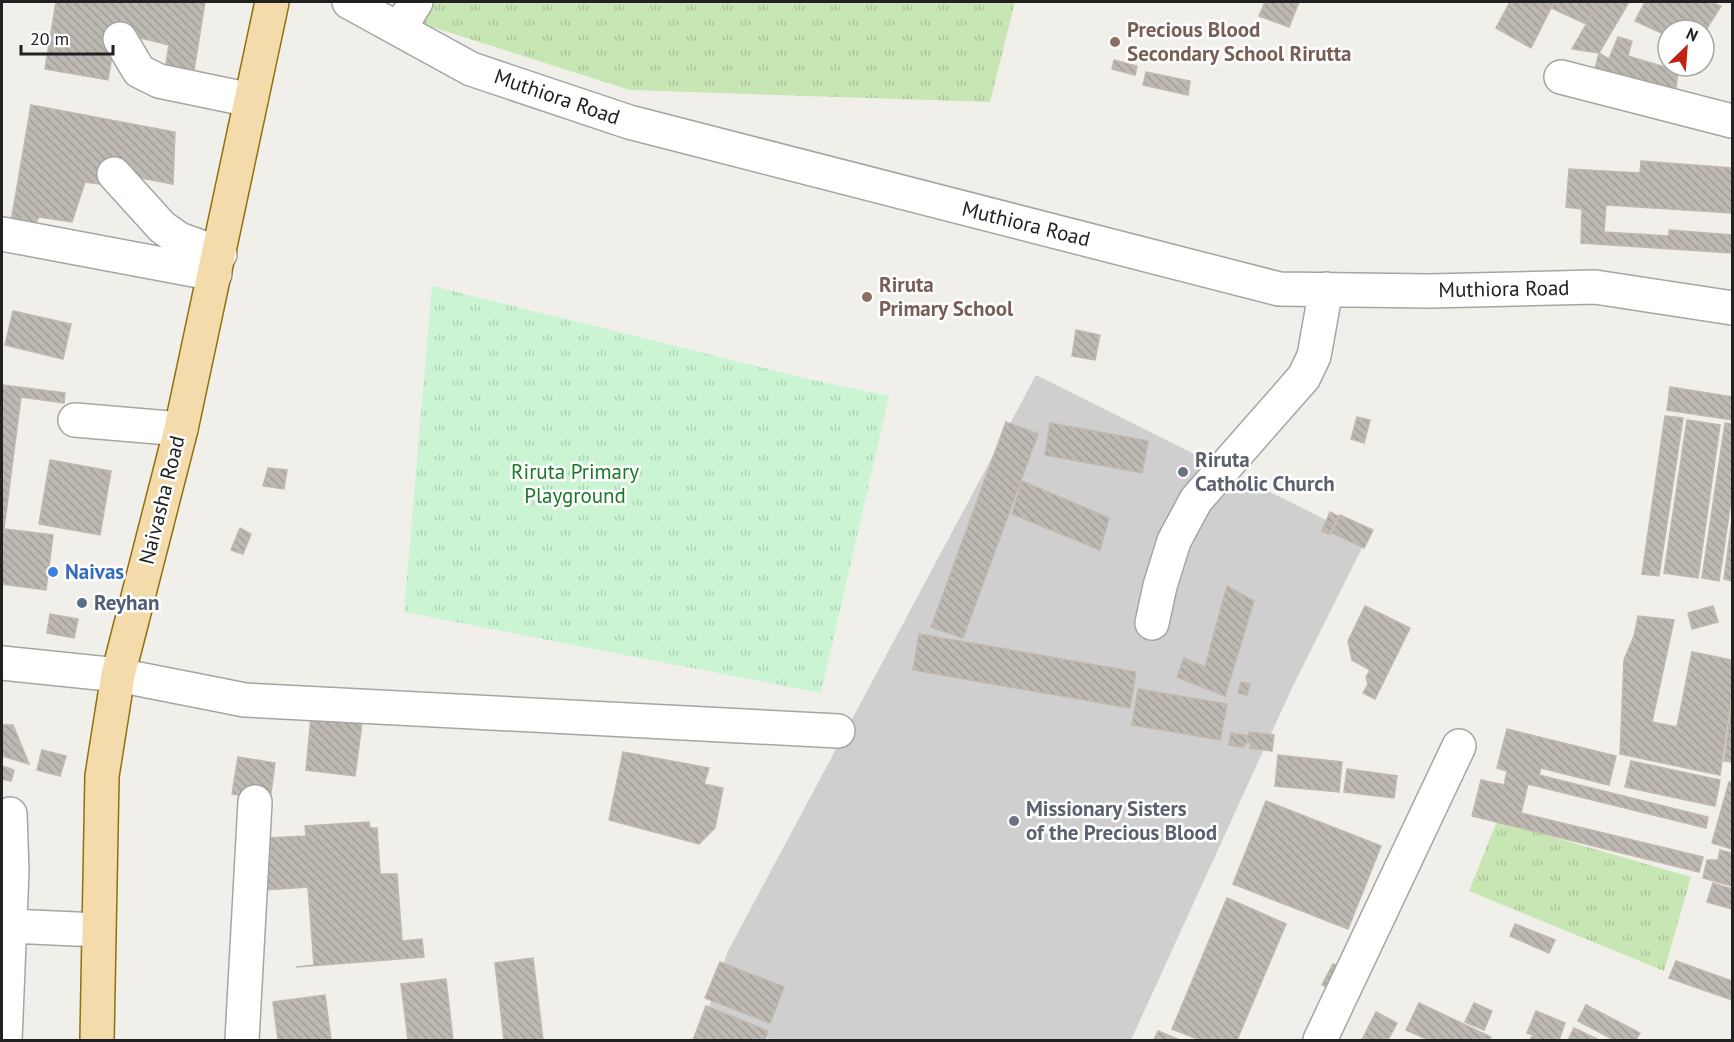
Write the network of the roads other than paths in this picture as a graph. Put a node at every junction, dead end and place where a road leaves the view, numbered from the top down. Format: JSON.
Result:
{"nodes":[{"id":1,"x":272,"y":2,"type":"edge"},
{"id":2,"x":349,"y":2,"type":"edge"},
{"id":3,"x":416,"y":2,"type":"edge"},
{"id":4,"x":399,"y":29,"type":"junction"},
{"id":5,"x":120,"y":39,"type":"dead end"},
{"id":6,"x":1561,"y":77,"type":"dead end"},
{"id":7,"x":251,"y":100,"type":"junction"},
{"id":8,"x":1732,"y":121,"type":"edge"},
{"id":9,"x":114,"y":174,"type":"dead end"},
{"id":10,"x":2,"y":234,"type":"edge"},
{"id":11,"x":218,"y":264,"type":"junction"},
{"id":12,"x":1326,"y":289,"type":"junction"},
{"id":13,"x":1732,"y":308,"type":"edge"},
{"id":14,"x":75,"y":420,"type":"dead end"},
{"id":15,"x":181,"y":429,"type":"junction"},
{"id":16,"x":1152,"y":623,"type":"dead end"},
{"id":17,"x":2,"y":663,"type":"edge"},
{"id":18,"x":118,"y":675,"type":"junction"},
{"id":19,"x":838,"y":731,"type":"dead end"},
{"id":20,"x":1459,"y":746,"type":"dead end"},
{"id":21,"x":255,"y":802,"type":"dead end"},
{"id":22,"x":10,"y":814,"type":"dead end"},
{"id":23,"x":7,"y":870,"type":"edge"},
{"id":24,"x":10,"y":926,"type":"junction"},
{"id":25,"x":98,"y":930,"type":"junction"},
{"id":26,"x":5,"y":1041,"type":"edge"},
{"id":27,"x":97,"y":1041,"type":"edge"},
{"id":28,"x":242,"y":1041,"type":"edge"},
{"id":29,"x":1320,"y":1041,"type":"edge"}],
"edges":[{"from":1,"to":7,"type":"main road","name":"Naivasha Road"},
{"from":2,"to":4,"type":"street","name":"Muthiora Road"},
{"from":3,"to":4,"type":"street"},
{"from":4,"to":12,"type":"street","name":"Muthiora Road"},
{"from":5,"to":7,"type":"street"},
{"from":6,"to":8,"type":"street"},
{"from":7,"to":11,"type":"main road","name":"Naivasha Road"},
{"from":9,"to":11,"type":"street"},
{"from":10,"to":11,"type":"street"},
{"from":11,"to":15,"type":"main road","name":"Naivasha Road"},
{"from":12,"to":13,"type":"street","name":"Muthiora Road"},
{"from":12,"to":16,"type":"street"},
{"from":14,"to":15,"type":"street"},
{"from":15,"to":18,"type":"main road","name":"Naivasha Road"},
{"from":17,"to":18,"type":"street"},
{"from":18,"to":19,"type":"street"},
{"from":18,"to":25,"type":"main road","name":"Naivasha Road"},
{"from":20,"to":29,"type":"street"},
{"from":21,"to":28,"type":"street"},
{"from":22,"to":23,"type":"street"},
{"from":23,"to":24,"type":"street"},
{"from":24,"to":25,"type":"street"},
{"from":24,"to":26,"type":"street"},
{"from":25,"to":27,"type":"main road","name":"Naivasha Road"}]}
